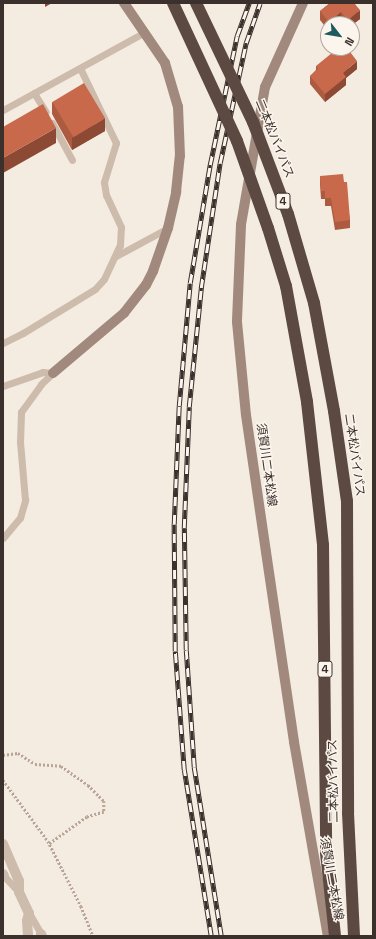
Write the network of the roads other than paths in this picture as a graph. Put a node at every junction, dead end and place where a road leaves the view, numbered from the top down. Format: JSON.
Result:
{"nodes":[{"id":1,"x":124,"y":3,"type":"edge"},
{"id":2,"x":173,"y":3,"type":"edge"},
{"id":3,"x":196,"y":3,"type":"edge"},
{"id":4,"x":303,"y":3,"type":"edge"},
{"id":5,"x":145,"y":32,"type":"junction"},
{"id":6,"x":80,"y":68,"type":"junction"},
{"id":7,"x":34,"y":93,"type":"junction"},
{"id":8,"x":3,"y":110,"type":"edge"},
{"id":9,"x":72,"y":160,"type":"dead end"},
{"id":10,"x":168,"y":228,"type":"junction"},
{"id":11,"x":116,"y":256,"type":"junction"},
{"id":12,"x":3,"y":343,"type":"edge"},
{"id":13,"x":53,"y":373,"type":"junction"},
{"id":14,"x":3,"y":386,"type":"edge"},
{"id":15,"x":3,"y":538,"type":"edge"},
{"id":16,"x":3,"y":844,"type":"edge"},
{"id":17,"x":4,"y":875,"type":"edge"},
{"id":18,"x":18,"y":892,"type":"junction"},
{"id":19,"x":29,"y":913,"type":"junction"},
{"id":20,"x":41,"y":935,"type":"edge"},
{"id":21,"x":28,"y":936,"type":"edge"},
{"id":22,"x":328,"y":936,"type":"edge"},
{"id":23,"x":334,"y":936,"type":"edge"},
{"id":24,"x":354,"y":936,"type":"edge"}],
"edges":[{"from":1,"to":5,"type":"main road"},
{"from":2,"to":23,"type":"highway","name":"二本松バイパス","number":"4","bridge":true},
{"from":3,"to":24,"type":"highway","name":"二本松バイパス","number":"4","bridge":true},
{"from":4,"to":22,"type":"main road","name":"須賀川二本松線"},
{"from":5,"to":6,"type":"lane"},
{"from":5,"to":10,"type":"main road"},
{"from":6,"to":7,"type":"lane"},
{"from":6,"to":11,"type":"lane"},
{"from":7,"to":8,"type":"lane"},
{"from":7,"to":9,"type":"lane"},
{"from":10,"to":11,"type":"lane"},
{"from":10,"to":13,"type":"main road"},
{"from":11,"to":12,"type":"lane"},
{"from":13,"to":14,"type":"lane"},
{"from":13,"to":15,"type":"lane"},
{"from":16,"to":18,"type":"street"},
{"from":17,"to":18,"type":"lane"},
{"from":18,"to":19,"type":"street"},
{"from":19,"to":20,"type":"lane"},
{"from":19,"to":21,"type":"street"}]}
